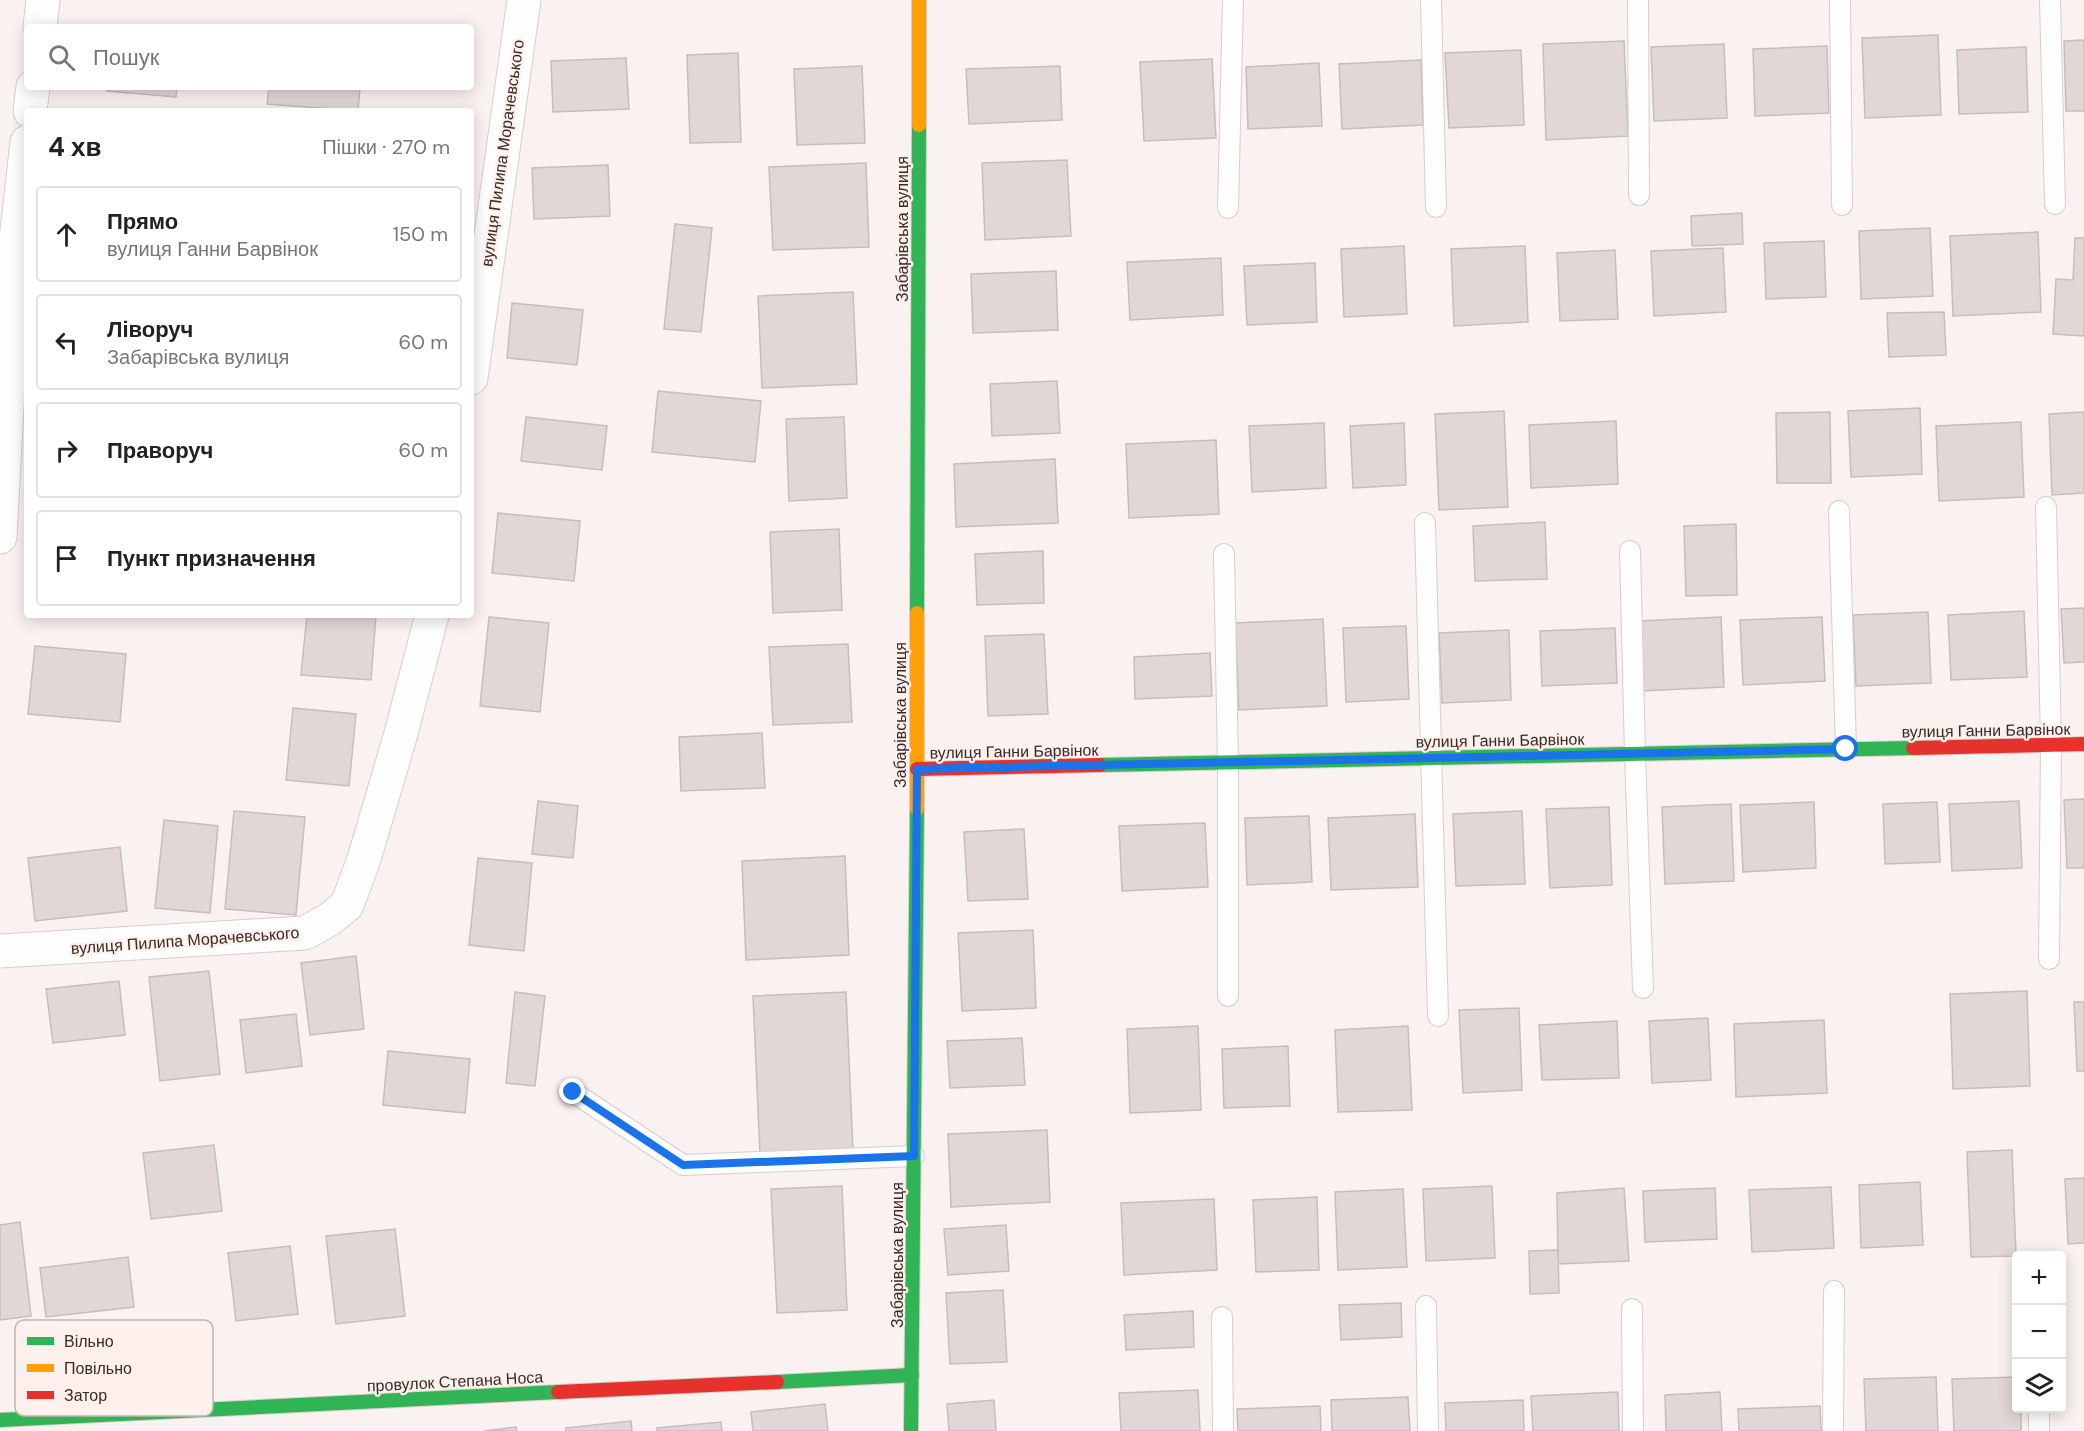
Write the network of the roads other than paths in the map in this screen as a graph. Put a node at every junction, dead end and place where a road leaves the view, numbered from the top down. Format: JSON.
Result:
{"nodes":[{"id":1,"x":43,"y":0,"type":"edge"},
{"id":2,"x":524,"y":0,"type":"edge"},
{"id":3,"x":919,"y":0,"type":"edge"},
{"id":4,"x":1233,"y":0,"type":"edge"},
{"id":5,"x":1431,"y":0,"type":"edge"},
{"id":6,"x":1638,"y":0,"type":"edge"},
{"id":7,"x":1840,"y":0,"type":"edge"},
{"id":8,"x":2050,"y":0,"type":"edge"},
{"id":9,"x":40,"y":24,"type":"edge"},
{"id":10,"x":33,"y":90,"type":"edge"},
{"id":11,"x":30,"y":108,"type":"edge"},
{"id":12,"x":24,"y":168,"type":"edge"},
{"id":13,"x":1639,"y":195,"type":"dead end"},
{"id":14,"x":2055,"y":204,"type":"dead end"},
{"id":15,"x":1842,"y":205,"type":"dead end"},
{"id":16,"x":1436,"y":207,"type":"dead end"},
{"id":17,"x":1228,"y":208,"type":"dead end"},
{"id":18,"x":474,"y":357,"type":"edge"},
{"id":19,"x":2046,"y":507,"type":"dead end"},
{"id":20,"x":1839,"y":511,"type":"dead end"},
{"id":21,"x":1425,"y":523,"type":"dead end"},
{"id":22,"x":0,"y":537,"type":"edge"},
{"id":23,"x":1630,"y":551,"type":"dead end"},
{"id":24,"x":1224,"y":554,"type":"dead end"},
{"id":25,"x":431,"y":618,"type":"edge"},
{"id":26,"x":2084,"y":744,"type":"edge"},
{"id":27,"x":2050,"y":745,"type":"junction"},
{"id":28,"x":1846,"y":749,"type":"junction"},
{"id":29,"x":1635,"y":754,"type":"junction"},
{"id":30,"x":1430,"y":758,"type":"junction"},
{"id":31,"x":1227,"y":763,"type":"junction"},
{"id":32,"x":917,"y":769,"type":"junction"},
{"id":33,"x":0,"y":951,"type":"edge"},
{"id":34,"x":2049,"y":959,"type":"dead end"},
{"id":35,"x":1643,"y":988,"type":"dead end"},
{"id":36,"x":1228,"y":996,"type":"dead end"},
{"id":37,"x":1438,"y":1016,"type":"dead end"},
{"id":38,"x":573,"y":1092,"type":"dead end"},
{"id":39,"x":914,"y":1156,"type":"junction"},
{"id":40,"x":1834,"y":1291,"type":"dead end"},
{"id":41,"x":1426,"y":1306,"type":"dead end"},
{"id":42,"x":1632,"y":1309,"type":"dead end"},
{"id":43,"x":1222,"y":1317,"type":"dead end"},
{"id":44,"x":912,"y":1375,"type":"junction"},
{"id":45,"x":213,"y":1409,"type":"edge"},
{"id":46,"x":2039,"y":1413,"type":"edge"},
{"id":47,"x":81,"y":1416,"type":"edge"},
{"id":48,"x":0,"y":1420,"type":"edge"},
{"id":49,"x":911,"y":1431,"type":"edge"},
{"id":50,"x":1223,"y":1431,"type":"edge"},
{"id":51,"x":1428,"y":1431,"type":"edge"},
{"id":52,"x":1633,"y":1431,"type":"edge"},
{"id":53,"x":1833,"y":1431,"type":"edge"},
{"id":54,"x":2039,"y":1431,"type":"edge"}],
"edges":[{"from":1,"to":9,"type":"street"},
{"from":2,"to":18,"type":"street","name":"вулиця Пилипа Морачевського"},
{"from":3,"to":32,"type":"street","name":"Забарівська вулиця"},
{"from":4,"to":17,"type":"lane"},
{"from":5,"to":16,"type":"lane"},
{"from":6,"to":13,"type":"lane"},
{"from":7,"to":15,"type":"lane"},
{"from":8,"to":14,"type":"lane"},
{"from":10,"to":11,"type":"street"},
{"from":12,"to":22,"type":"street"},
{"from":19,"to":27,"type":"lane"},
{"from":20,"to":28,"type":"lane"},
{"from":21,"to":30,"type":"lane"},
{"from":23,"to":29,"type":"lane"},
{"from":24,"to":31,"type":"lane"},
{"from":25,"to":33,"type":"street","name":"вулиця Пилипа Морачевського"},
{"from":26,"to":27,"type":"street","name":"вулиця Ганни Барвінок"},
{"from":27,"to":28,"type":"street","name":"вулиця Ганни Барвінок"},
{"from":27,"to":34,"type":"lane"},
{"from":28,"to":29,"type":"street","name":"вулиця Ганни Барвінок"},
{"from":29,"to":30,"type":"street","name":"вулиця Ганни Барвінок"},
{"from":29,"to":35,"type":"lane"},
{"from":30,"to":31,"type":"street","name":"вулиця Ганни Барвінок"},
{"from":30,"to":37,"type":"lane"},
{"from":31,"to":32,"type":"street","name":"вулиця Ганни Барвінок"},
{"from":31,"to":36,"type":"lane"},
{"from":32,"to":39,"type":"street","name":"Забарівська вулиця"},
{"from":38,"to":39,"type":"lane"},
{"from":39,"to":44,"type":"street","name":"Забарівська вулиця"},
{"from":40,"to":53,"type":"lane"},
{"from":41,"to":51,"type":"lane"},
{"from":42,"to":52,"type":"lane"},
{"from":43,"to":50,"type":"lane"},
{"from":44,"to":45,"type":"street","name":"провулок Степана Носа"},
{"from":44,"to":49,"type":"street","name":"Забарівська вулиця"},
{"from":46,"to":54,"type":"lane"},
{"from":47,"to":48,"type":"street","name":"провулок Степана Носа"}]}
